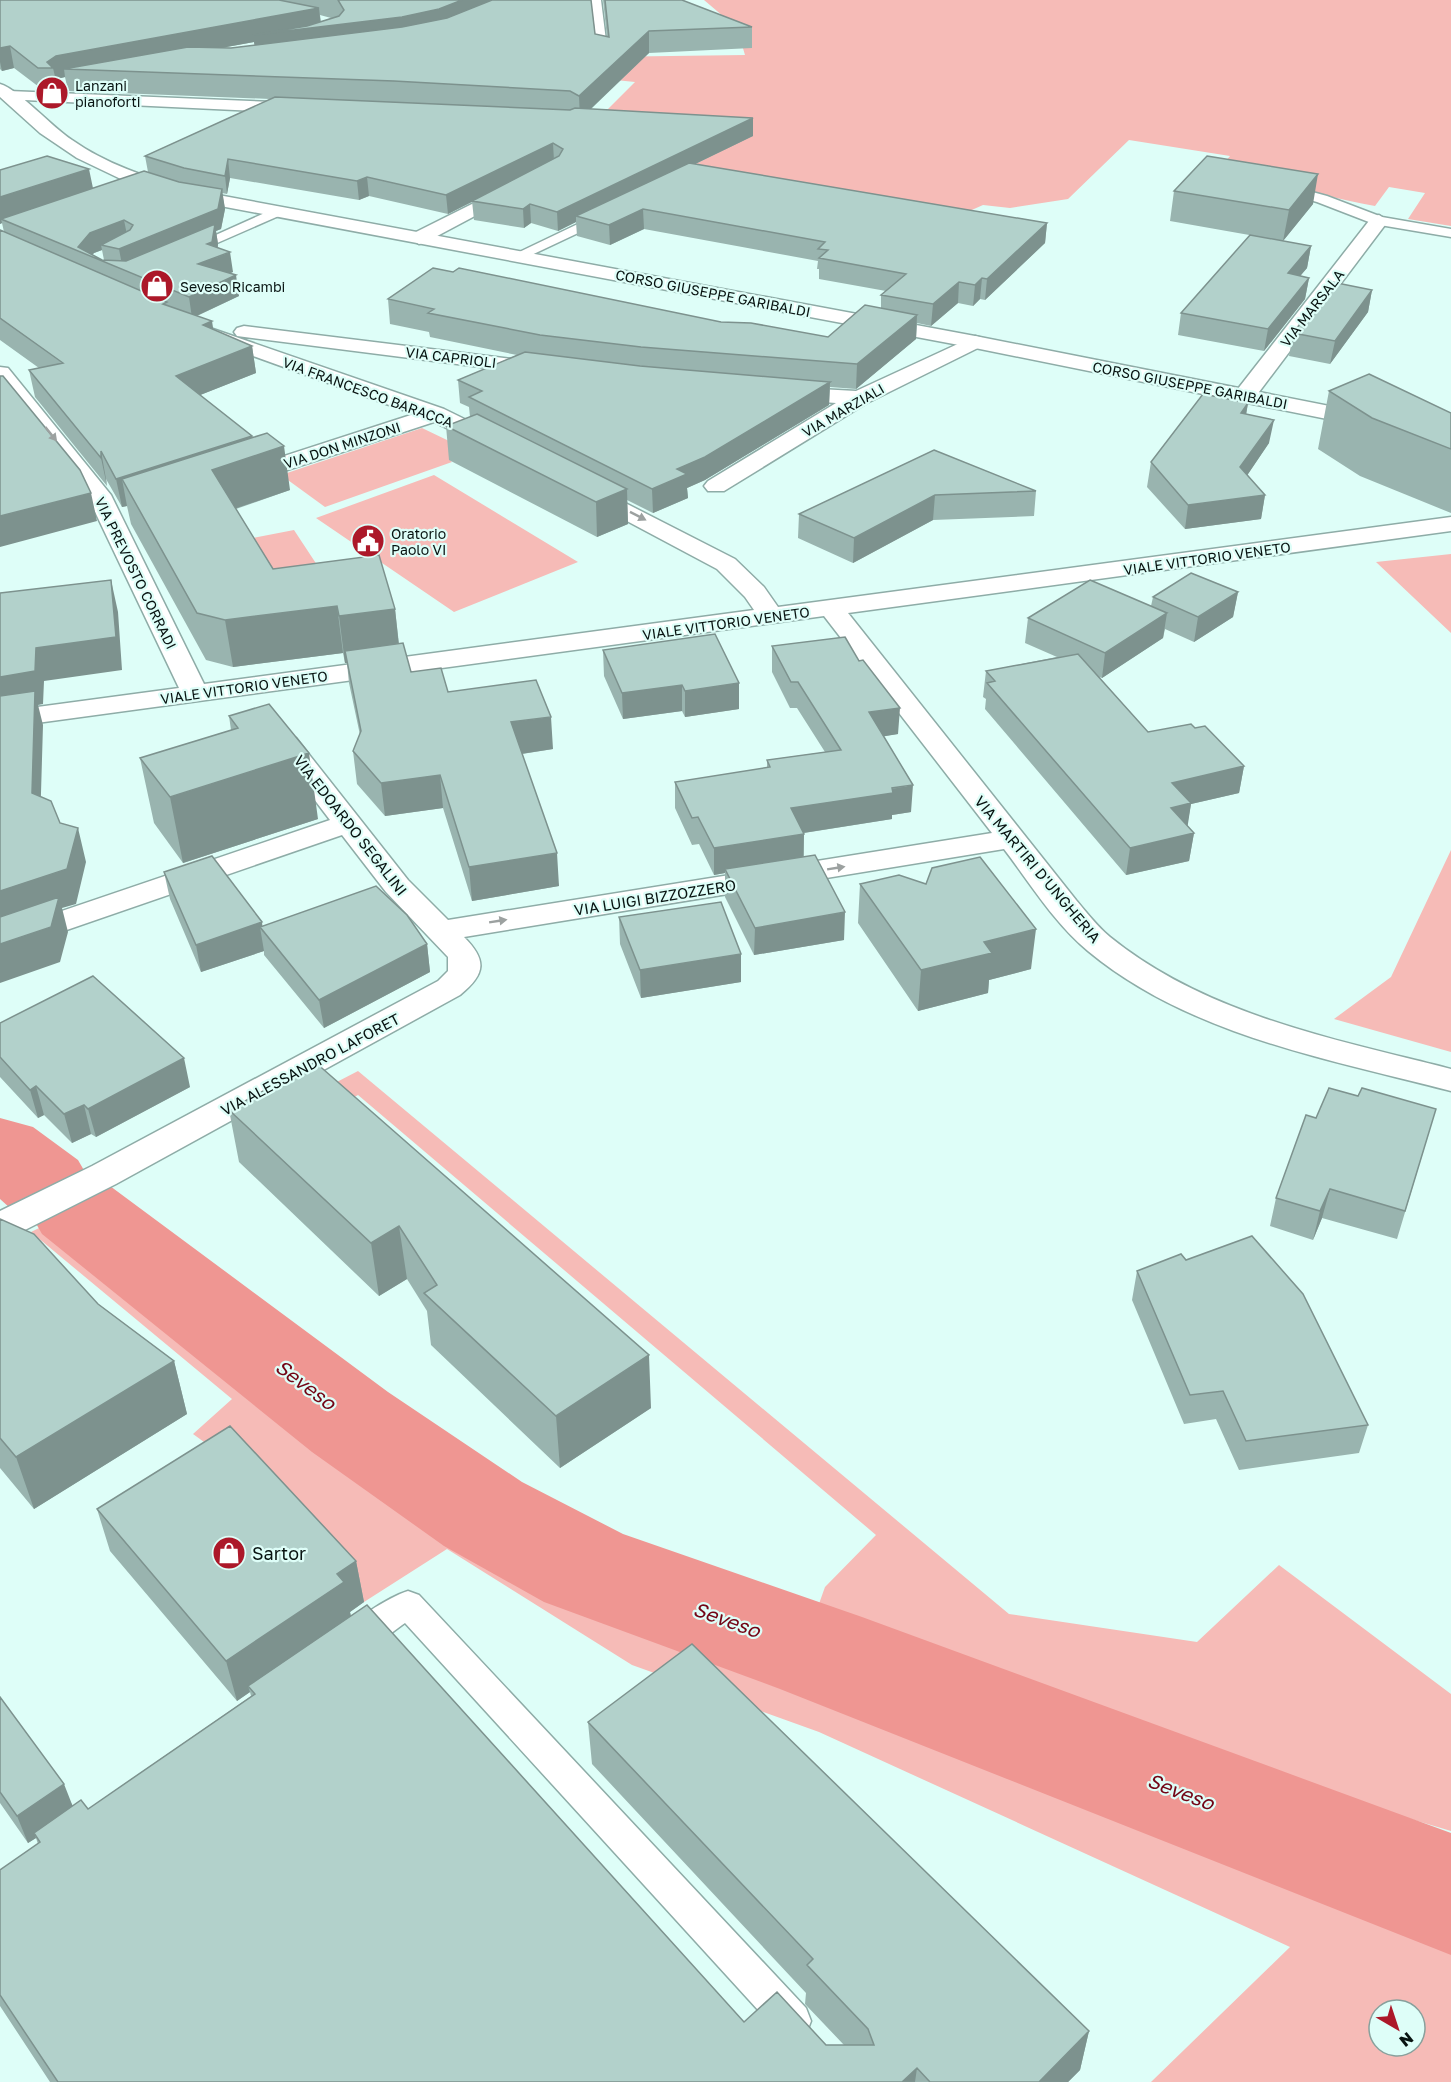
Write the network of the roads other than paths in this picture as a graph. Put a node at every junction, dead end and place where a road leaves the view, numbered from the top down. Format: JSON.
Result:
{"nodes":[{"id":1,"x":596,"y":0,"type":"edge"},
{"id":2,"x":604,"y":55,"type":"edge"},
{"id":3,"x":77,"y":82,"type":"edge"},
{"id":4,"x":4,"y":92,"type":"edge"},
{"id":5,"x":313,"y":108,"type":"edge"},
{"id":6,"x":529,"y":181,"type":"edge"},
{"id":7,"x":145,"y":183,"type":"junction"},
{"id":8,"x":1264,"y":183,"type":"edge"},
{"id":9,"x":123,"y":190,"type":"edge"},
{"id":10,"x":621,"y":207,"type":"edge"},
{"id":11,"x":276,"y":212,"type":"junction"},
{"id":12,"x":1379,"y":221,"type":"junction"},
{"id":13,"x":1451,"y":233,"type":"edge"},
{"id":14,"x":419,"y":238,"type":"junction"},
{"id":15,"x":518,"y":256,"type":"junction"},
{"id":16,"x":173,"y":257,"type":"edge"},
{"id":17,"x":191,"y":327,"type":"joint"},
{"id":18,"x":975,"y":342,"type":"junction"},
{"id":19,"x":564,"y":371,"type":"edge"},
{"id":20,"x":0,"y":373,"type":"edge"},
{"id":21,"x":761,"y":392,"type":"edge"},
{"id":22,"x":1245,"y":396,"type":"junction"},
{"id":23,"x":859,"y":398,"type":"junction"},
{"id":24,"x":436,"y":414,"type":"junction"},
{"id":25,"x":1451,"y":437,"type":"edge"},
{"id":26,"x":511,"y":451,"type":"edge"},
{"id":27,"x":571,"y":482,"type":"edge"},
{"id":28,"x":226,"y":483,"type":"edge"},
{"id":29,"x":716,"y":486,"type":"dead end"},
{"id":30,"x":1451,"y":524,"type":"edge"},
{"id":31,"x":831,"y":609,"type":"junction"},
{"id":32,"x":771,"y":617,"type":"junction"},
{"id":33,"x":244,"y":687,"type":"junction"},
{"id":34,"x":195,"y":694,"type":"junction"},
{"id":35,"x":0,"y":720,"type":"edge"},
{"id":36,"x":346,"y":824,"type":"junction"},
{"id":37,"x":1012,"y":840,"type":"junction"},
{"id":38,"x":440,"y":931,"type":"junction"},
{"id":39,"x":0,"y":943,"type":"edge"},
{"id":40,"x":1451,"y":1080,"type":"edge"},
{"id":41,"x":8,"y":1223,"type":"edge"},
{"id":42,"x":330,"y":1658,"type":"edge"},
{"id":43,"x":818,"y":2047,"type":"edge"}],
"edges":[{"from":1,"to":2,"type":"lane"},
{"from":3,"to":4,"type":"street"},
{"from":4,"to":5,"type":"street"},
{"from":4,"to":7,"type":"street","name":"CORSO GIUSEPPE GARIBALDI"},
{"from":6,"to":14,"type":"street"},
{"from":7,"to":9,"type":"street"},
{"from":7,"to":11,"type":"street","name":"CORSO GIUSEPPE GARIBALDI"},
{"from":8,"to":12,"type":"lane"},
{"from":10,"to":15,"type":"lane"},
{"from":11,"to":14,"type":"street","name":"CORSO GIUSEPPE GARIBALDI"},
{"from":11,"to":16,"type":"lane"},
{"from":12,"to":13,"type":"lane"},
{"from":12,"to":22,"type":"street","name":"VIA MARSALA"},
{"from":14,"to":15,"type":"street","name":"CORSO GIUSEPPE GARIBALDI"},
{"from":15,"to":18,"type":"street","name":"CORSO GIUSEPPE GARIBALDI"},
{"from":17,"to":19,"type":"street","name":"VIA CAPRIOLI"},
{"from":17,"to":24,"type":"street","name":"VIA FRANCESCO BARACCA"},
{"from":18,"to":22,"type":"street","name":"CORSO GIUSEPPE GARIBALDI"},
{"from":18,"to":23,"type":"street","name":"VIA MARZIALI"},
{"from":20,"to":34,"type":"street","name":"VIA PREVOSTO CORRADI","one_way":true},
{"from":21,"to":23,"type":"street"},
{"from":22,"to":25,"type":"street","name":"CORSO GIUSEPPE GARIBALDI"},
{"from":23,"to":29,"type":"street","name":"VIA MARZIALI"},
{"from":24,"to":26,"type":"street","name":"VIA FRANCESCO BARACCA"},
{"from":24,"to":28,"type":"street","name":"VIA DON MINZONI"},
{"from":27,"to":32,"type":"street","one_way":true},
{"from":30,"to":31,"type":"street","name":"VIALE VITTORIO VENETO"},
{"from":31,"to":32,"type":"street","name":"VIALE VITTORIO VENETO"},
{"from":31,"to":37,"type":"street","name":"VIA MARTIRI D'UNGHERIA"},
{"from":32,"to":33,"type":"street","name":"VIALE VITTORIO VENETO"},
{"from":33,"to":34,"type":"street","name":"VIALE VITTORIO VENETO"},
{"from":33,"to":36,"type":"street","name":"VIA EDOARDO SEGALINI"},
{"from":34,"to":35,"type":"street","name":"VIALE VITTORIO VENETO"},
{"from":36,"to":38,"type":"street","name":"VIA EDOARDO SEGALINI"},
{"from":36,"to":39,"type":"street"},
{"from":38,"to":37,"type":"street","name":"VIA LUIGI BIZZOZZERO","one_way":true},
{"from":37,"to":40,"type":"street","name":"VIA MARTIRI D'UNGHERIA"},
{"from":38,"to":41,"type":"street","name":"VIA ALESSANDRO LAFORET"},
{"from":42,"to":43,"type":"lane"}]}
